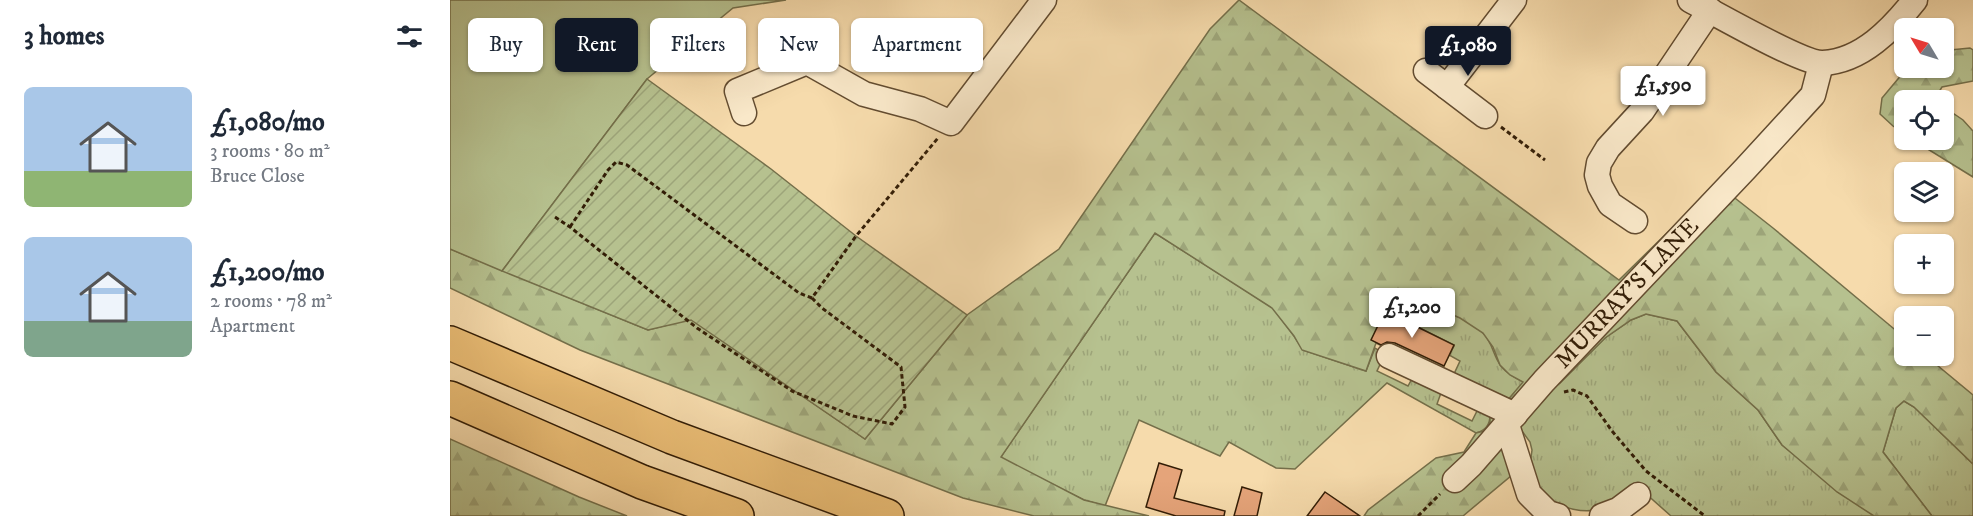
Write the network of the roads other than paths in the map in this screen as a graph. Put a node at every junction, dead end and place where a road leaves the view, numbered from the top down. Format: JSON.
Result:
{"nodes":[{"id":1,"x":1044,"y":0,"type":"edge"},
{"id":2,"x":1514,"y":0,"type":"edge"},
{"id":3,"x":1915,"y":0,"type":"edge"},
{"id":4,"x":1700,"y":5,"type":"edge"},
{"id":5,"x":1821,"y":64,"type":"junction"},
{"id":6,"x":1426,"y":71,"type":"dead end"},
{"id":7,"x":1447,"y":87,"type":"junction"},
{"id":8,"x":738,"y":94,"type":"dead end"},
{"id":9,"x":1485,"y":116,"type":"road end"},
{"id":10,"x":1635,"y":221,"type":"dead end"},
{"id":11,"x":450,"y":343,"type":"edge"},
{"id":12,"x":1389,"y":356,"type":"dead end"},
{"id":13,"x":450,"y":398,"type":"edge"},
{"id":14,"x":1511,"y":420,"type":"junction"},
{"id":15,"x":1455,"y":480,"type":"road end"},
{"id":16,"x":1638,"y":495,"type":"dead end"},
{"id":17,"x":737,"y":516,"type":"edge"},
{"id":18,"x":887,"y":516,"type":"edge"},
{"id":19,"x":1558,"y":516,"type":"edge"},
{"id":20,"x":1602,"y":516,"type":"edge"}],
"edges":[{"from":1,"to":8,"type":"street"},
{"from":2,"to":7,"type":"street"},
{"from":3,"to":5,"type":"street"},
{"from":4,"to":5,"type":"street"},
{"from":4,"to":10,"type":"street"},
{"from":5,"to":14,"type":"street","name":"MURRAY'S LANE"},
{"from":6,"to":7,"type":"street"},
{"from":7,"to":9,"type":"street"},
{"from":11,"to":18,"type":"highway"},
{"from":12,"to":14,"type":"street"},
{"from":13,"to":17,"type":"highway"},
{"from":14,"to":15,"type":"street","name":"MURRAY'S LANE"},
{"from":14,"to":19,"type":"street"},
{"from":16,"to":20,"type":"street"}]}
